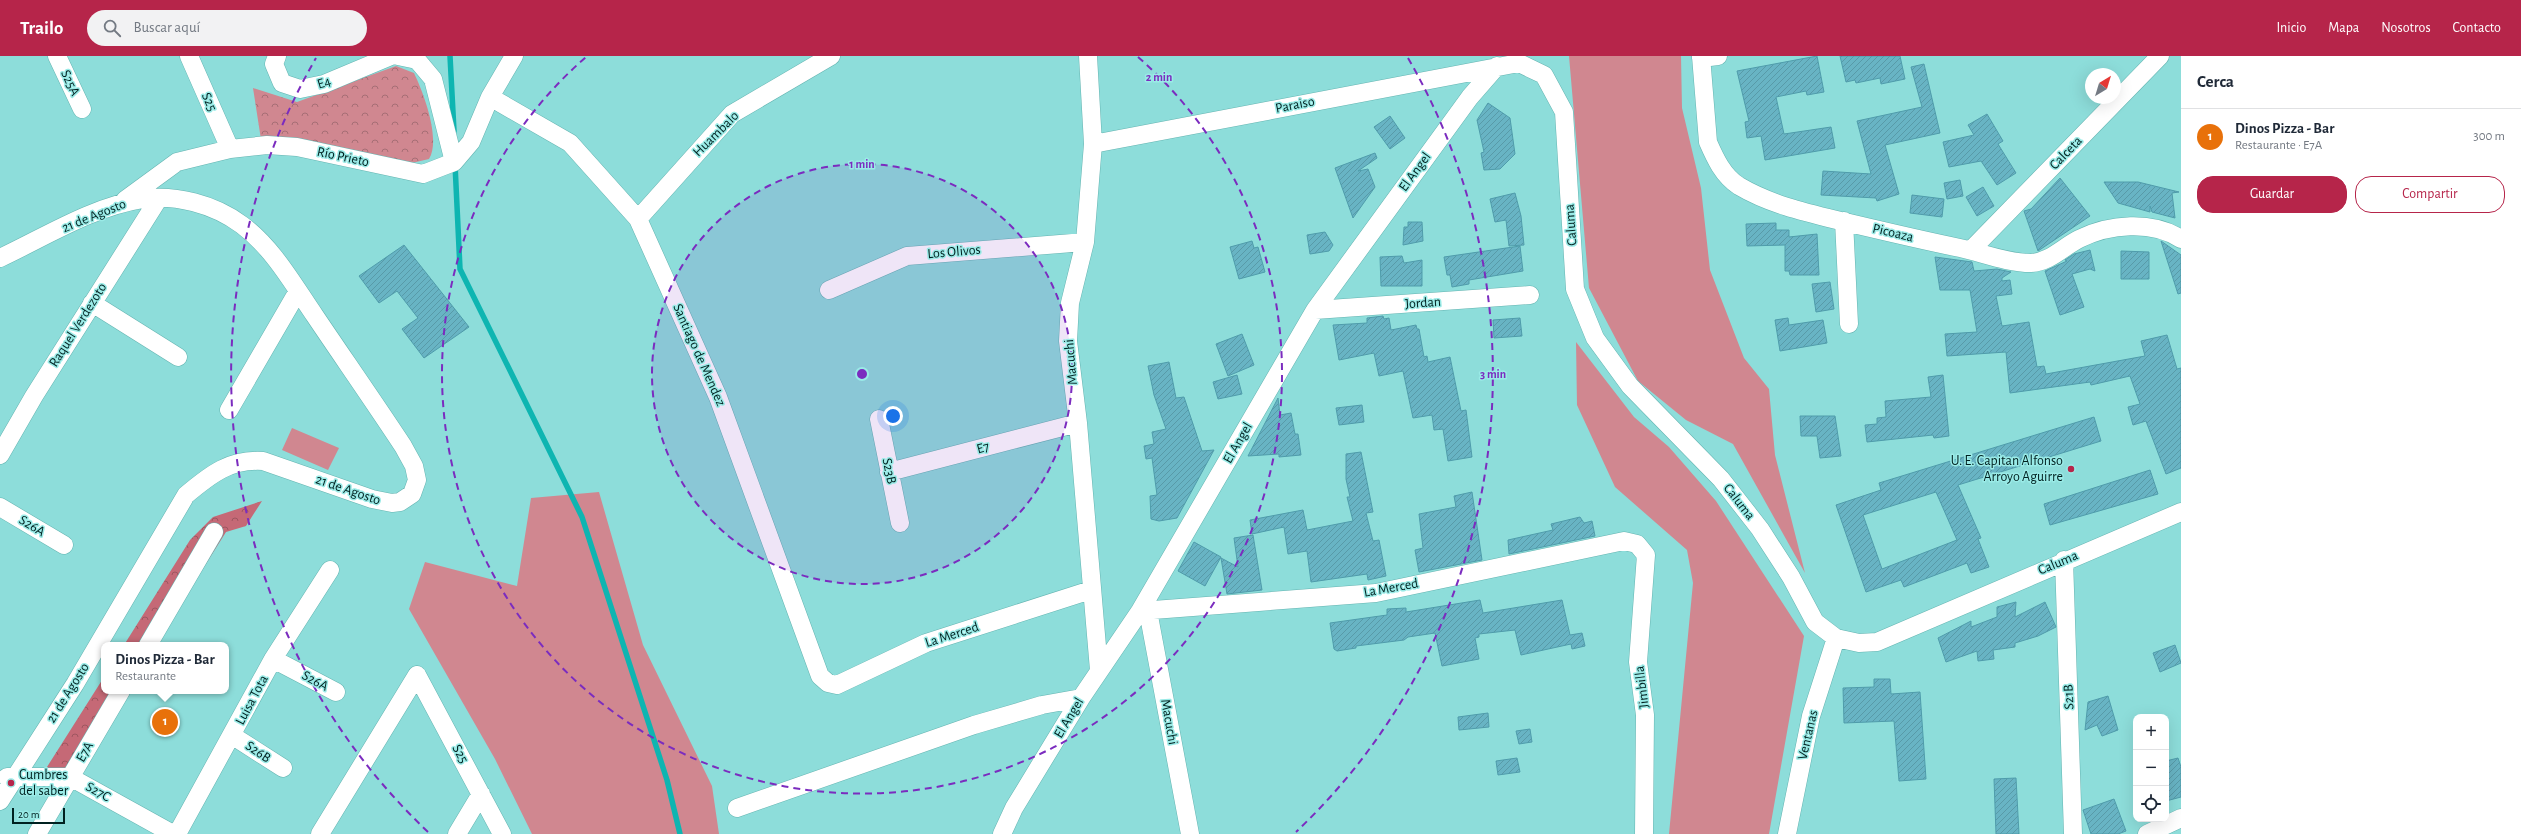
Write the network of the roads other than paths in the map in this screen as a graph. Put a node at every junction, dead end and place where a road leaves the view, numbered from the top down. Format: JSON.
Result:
{"nodes":[{"id":1,"x":57,"y":56,"type":"edge"},
{"id":2,"x":189,"y":56,"type":"edge"},
{"id":3,"x":277,"y":56,"type":"edge"},
{"id":4,"x":391,"y":56,"type":"edge"},
{"id":5,"x":398,"y":56,"type":"edge"},
{"id":6,"x":514,"y":56,"type":"edge"},
{"id":7,"x":831,"y":56,"type":"edge"},
{"id":8,"x":1088,"y":56,"type":"edge"},
{"id":9,"x":2160,"y":56,"type":"edge"},
{"id":10,"x":1707,"y":57,"type":"edge"},
{"id":11,"x":1497,"y":66,"type":"junction"},
{"id":12,"x":490,"y":97,"type":"junction"},
{"id":13,"x":82,"y":109,"type":"dead end"},
{"id":14,"x":1092,"y":144,"type":"junction"},
{"id":15,"x":230,"y":149,"type":"junction"},
{"id":16,"x":454,"y":162,"type":"junction"},
{"id":17,"x":159,"y":198,"type":"junction"},
{"id":18,"x":122,"y":203,"type":"junction"},
{"id":19,"x":638,"y":219,"type":"junction"},
{"id":20,"x":1844,"y":221,"type":"junction"},
{"id":21,"x":2181,"y":239,"type":"edge"},
{"id":22,"x":1085,"y":242,"type":"junction"},
{"id":23,"x":1971,"y":250,"type":"junction"},
{"id":24,"x":0,"y":258,"type":"edge"},
{"id":25,"x":829,"y":290,"type":"dead end"},
{"id":26,"x":298,"y":291,"type":"junction"},
{"id":27,"x":1530,"y":295,"type":"dead end"},
{"id":28,"x":92,"y":303,"type":"junction"},
{"id":29,"x":1315,"y":310,"type":"junction"},
{"id":30,"x":1849,"y":324,"type":"dead end"},
{"id":31,"x":178,"y":357,"type":"dead end"},
{"id":32,"x":230,"y":410,"type":"dead end"},
{"id":33,"x":880,"y":419,"type":"dead end"},
{"id":34,"x":1078,"y":423,"type":"junction"},
{"id":35,"x":0,"y":455,"type":"edge"},
{"id":36,"x":889,"y":472,"type":"junction"},
{"id":37,"x":0,"y":507,"type":"edge"},
{"id":38,"x":2181,"y":512,"type":"edge"},
{"id":39,"x":900,"y":523,"type":"dead end"},
{"id":40,"x":214,"y":532,"type":"dead end"},
{"id":41,"x":1637,"y":544,"type":"joint"},
{"id":42,"x":64,"y":545,"type":"dead end"},
{"id":43,"x":2064,"y":560,"type":"junction"},
{"id":44,"x":330,"y":570,"type":"dead end"},
{"id":45,"x":1091,"y":590,"type":"junction"},
{"id":46,"x":1144,"y":611,"type":"junction"},
{"id":47,"x":1836,"y":638,"type":"junction"},
{"id":48,"x":150,"y":642,"type":"edge"},
{"id":49,"x":273,"y":659,"type":"junction"},
{"id":50,"x":1099,"y":670,"type":"junction"},
{"id":51,"x":820,"y":676,"type":"joint"},
{"id":52,"x":336,"y":692,"type":"dead end"},
{"id":53,"x":119,"y":694,"type":"edge"},
{"id":54,"x":1081,"y":698,"type":"junction"},
{"id":55,"x":233,"y":736,"type":"junction"},
{"id":56,"x":283,"y":768,"type":"dead end"},
{"id":57,"x":8,"y":777,"type":"edge"},
{"id":58,"x":70,"y":777,"type":"junction"},
{"id":59,"x":481,"y":794,"type":"junction"},
{"id":60,"x":0,"y":801,"type":"edge"},
{"id":61,"x":737,"y":808,"type":"dead end"},
{"id":62,"x":2181,"y":818,"type":"edge"},
{"id":63,"x":37,"y":834,"type":"edge"},
{"id":64,"x":173,"y":834,"type":"edge"},
{"id":65,"x":177,"y":834,"type":"edge"},
{"id":66,"x":320,"y":834,"type":"edge"},
{"id":67,"x":458,"y":834,"type":"edge"},
{"id":68,"x":502,"y":834,"type":"edge"},
{"id":69,"x":1002,"y":834,"type":"edge"},
{"id":70,"x":1190,"y":834,"type":"edge"},
{"id":71,"x":1644,"y":834,"type":"edge"},
{"id":72,"x":1787,"y":834,"type":"edge"},
{"id":73,"x":2073,"y":834,"type":"edge"},
{"id":74,"x":2148,"y":834,"type":"edge"}],
"edges":[{"from":1,"to":13,"type":"street","name":"S25A"},
{"from":2,"to":15,"type":"street","name":"S25"},
{"from":3,"to":4,"type":"street","name":"E4"},
{"from":5,"to":16,"type":"street"},
{"from":6,"to":12,"type":"street","name":"Río Prieto"},
{"from":7,"to":19,"type":"street","name":"Huambalo"},
{"from":8,"to":14,"type":"street","name":"Macuchi"},
{"from":9,"to":23,"type":"street","name":"Calceta"},
{"from":10,"to":20,"type":"street","name":"Picoaza"},
{"from":11,"to":14,"type":"street","name":"Paraiso"},
{"from":11,"to":29,"type":"street","name":"El Angel"},
{"from":11,"to":47,"type":"street","name":"Caluma"},
{"from":12,"to":16,"type":"street","name":"Río Prieto"},
{"from":12,"to":19,"type":"street","name":"Santiago de Mendez"},
{"from":14,"to":22,"type":"street","name":"Macuchi"},
{"from":15,"to":16,"type":"street","name":"Río Prieto"},
{"from":15,"to":18,"type":"street","name":"Río Prieto"},
{"from":17,"to":18,"type":"street","name":"21 de Agosto"},
{"from":17,"to":26,"type":"street","name":"21 de Agosto"},
{"from":17,"to":28,"type":"street","name":"Raquel Verdezoto"},
{"from":18,"to":24,"type":"street","name":"21 de Agosto"},
{"from":19,"to":51,"type":"street","name":"Santiago de Mendez"},
{"from":20,"to":23,"type":"street","name":"Picoaza"},
{"from":20,"to":30,"type":"street"},
{"from":21,"to":23,"type":"street","name":"Picoaza"},
{"from":22,"to":25,"type":"street","name":"Los Olivos"},
{"from":22,"to":34,"type":"street","name":"Macuchi"},
{"from":26,"to":32,"type":"street"},
{"from":26,"to":57,"type":"street","name":"21 de Agosto"},
{"from":27,"to":29,"type":"street","name":"Jordan"},
{"from":28,"to":31,"type":"street"},
{"from":28,"to":35,"type":"street","name":"Raquel Verdezoto"},
{"from":29,"to":46,"type":"street","name":"El Angel"},
{"from":33,"to":36,"type":"street","name":"S23B"},
{"from":34,"to":36,"type":"street","name":"E7"},
{"from":34,"to":45,"type":"street","name":"Macuchi"},
{"from":36,"to":39,"type":"street","name":"S23B"},
{"from":37,"to":42,"type":"street","name":"S26A"},
{"from":38,"to":43,"type":"street","name":"Caluma"},
{"from":40,"to":48,"type":"street"},
{"from":41,"to":46,"type":"street","name":"La Merced"},
{"from":41,"to":71,"type":"street","name":"Jimbilla"},
{"from":43,"to":47,"type":"street","name":"Caluma"},
{"from":43,"to":73,"type":"street","name":"S21B"},
{"from":44,"to":49,"type":"street","name":"Luisa Tota"},
{"from":45,"to":50,"type":"street","name":"Macuchi"},
{"from":45,"to":51,"type":"street","name":"La Merced"},
{"from":46,"to":50,"type":"street","name":"El Angel"},
{"from":46,"to":70,"type":"street","name":"Macuchi"},
{"from":47,"to":72,"type":"street","name":"Ventanas"},
{"from":49,"to":52,"type":"street","name":"S26A"},
{"from":49,"to":55,"type":"street","name":"Luisa Tota"},
{"from":50,"to":54,"type":"street","name":"El Angel"},
{"from":53,"to":58,"type":"street","name":"E7A"},
{"from":54,"to":61,"type":"street"},
{"from":54,"to":69,"type":"street","name":"El Angel"},
{"from":55,"to":56,"type":"street","name":"S26B"},
{"from":55,"to":65,"type":"street","name":"Luisa Tota"},
{"from":57,"to":58,"type":"street","name":"S27C"},
{"from":57,"to":60,"type":"street","name":"21 de Agosto"},
{"from":58,"to":63,"type":"street","name":"E7A"},
{"from":58,"to":64,"type":"street","name":"S27C"},
{"from":59,"to":66,"type":"street","name":"S25"},
{"from":59,"to":67,"type":"street"},
{"from":59,"to":68,"type":"street","name":"S25"},
{"from":62,"to":74,"type":"street"}]}
